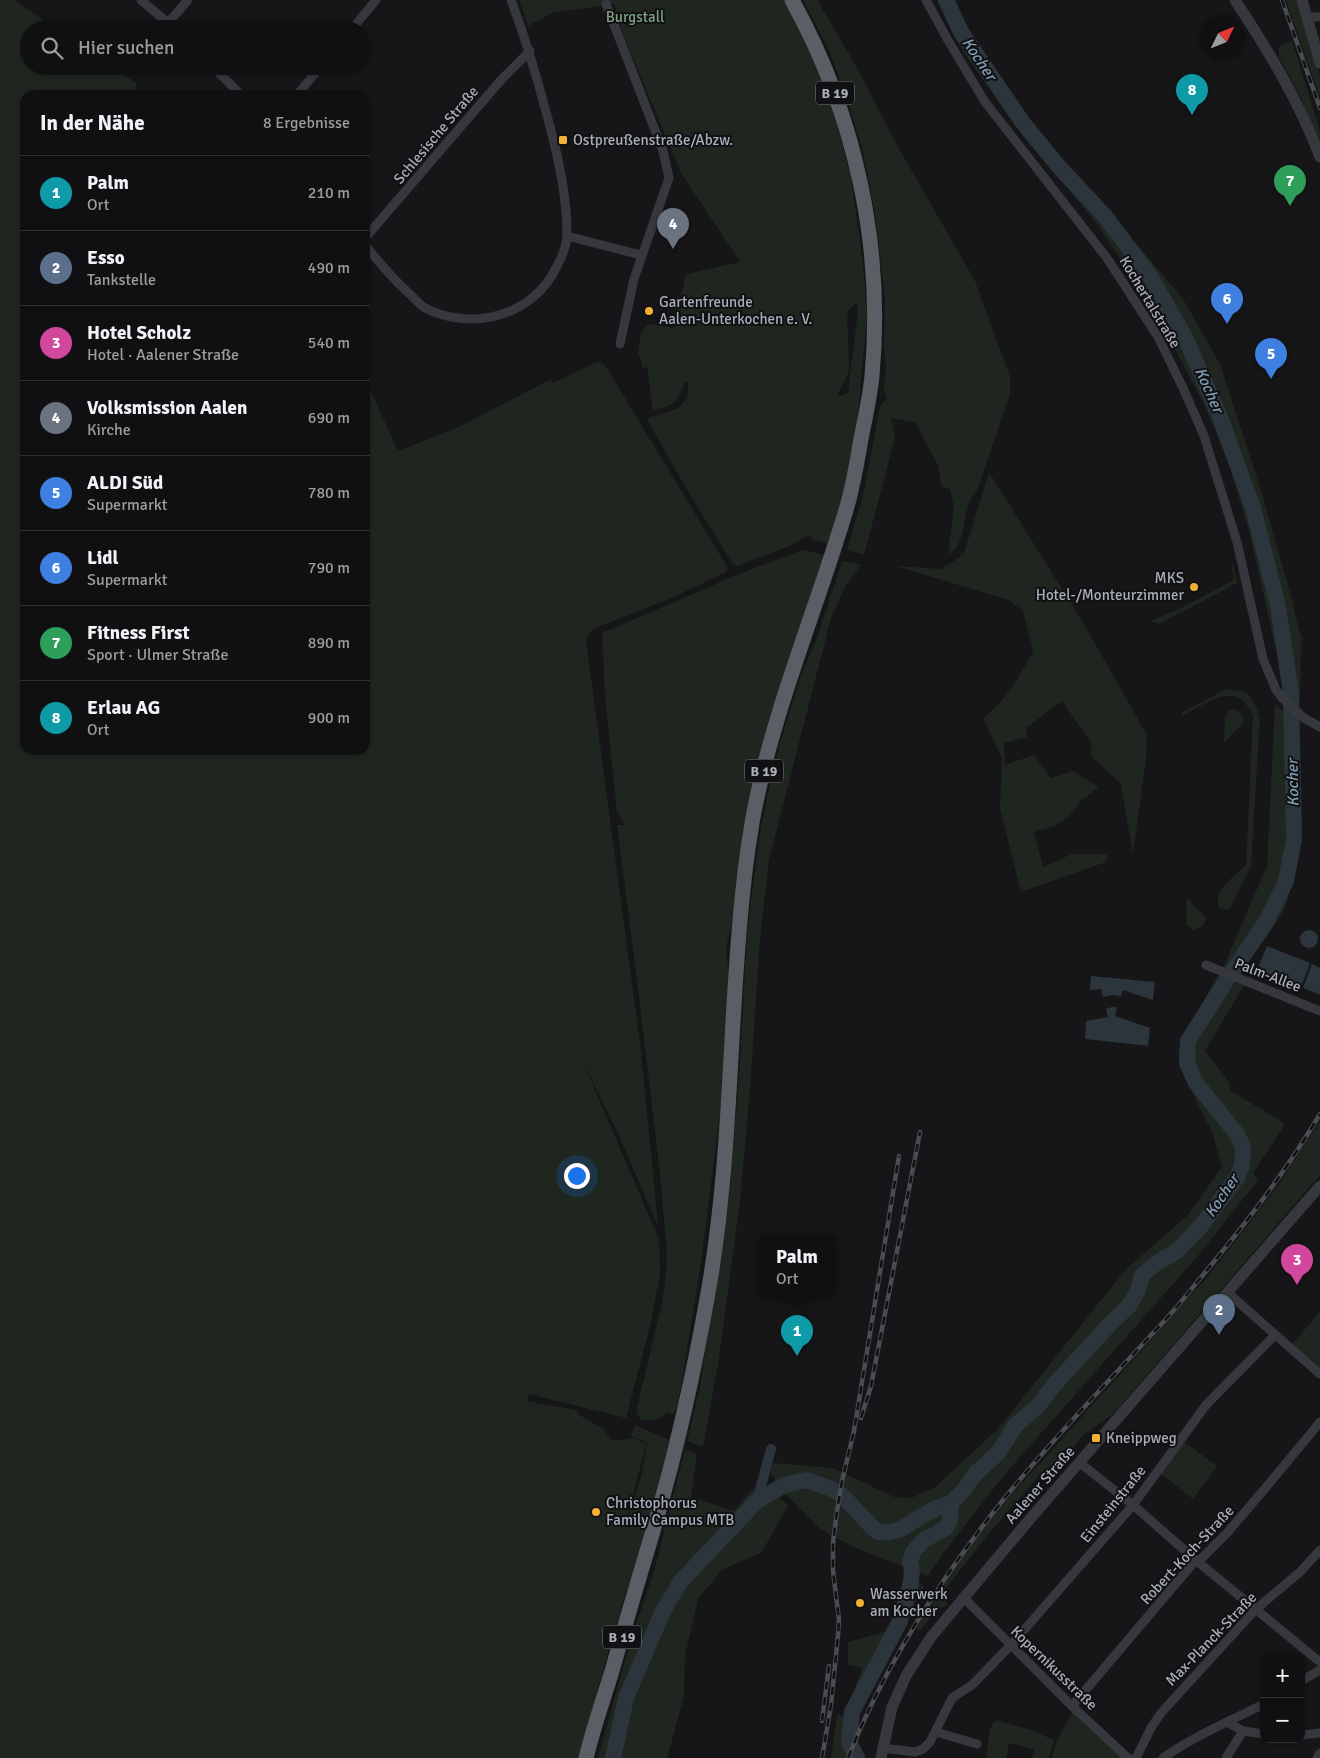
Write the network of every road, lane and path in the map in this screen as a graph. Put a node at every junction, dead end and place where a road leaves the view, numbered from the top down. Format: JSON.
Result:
{"nodes":[{"id":1,"x":142,"y":0,"type":"edge"},
{"id":2,"x":188,"y":0,"type":"edge"},
{"id":3,"x":376,"y":0,"type":"edge"},
{"id":4,"x":511,"y":0,"type":"edge"},
{"id":5,"x":792,"y":0,"type":"edge"},
{"id":6,"x":926,"y":0,"type":"edge"},
{"id":7,"x":1235,"y":0,"type":"edge"},
{"id":8,"x":1302,"y":0,"type":"edge"},
{"id":9,"x":606,"y":4,"type":"dead end"},
{"id":10,"x":1307,"y":17,"type":"junction"},
{"id":11,"x":1320,"y":17,"type":"edge"},
{"id":12,"x":164,"y":20,"type":"edge"},
{"id":13,"x":175,"y":20,"type":"edge"},
{"id":14,"x":359,"y":20,"type":"edge"},
{"id":15,"x":530,"y":51,"type":"junction"},
{"id":16,"x":1320,"y":63,"type":"edge"},
{"id":17,"x":221,"y":75,"type":"edge"},
{"id":18,"x":314,"y":75,"type":"edge"},
{"id":19,"x":236,"y":90,"type":"edge"},
{"id":20,"x":301,"y":90,"type":"edge"},
{"id":21,"x":1320,"y":157,"type":"edge"},
{"id":22,"x":370,"y":232,"type":"edge"},
{"id":23,"x":567,"y":236,"type":"junction"},
{"id":24,"x":370,"y":251,"type":"edge"},
{"id":25,"x":641,"y":256,"type":"junction"},
{"id":26,"x":620,"y":344,"type":"dead end"},
{"id":27,"x":1320,"y":727,"type":"edge"},
{"id":28,"x":1206,"y":965,"type":"dead end"},
{"id":29,"x":1320,"y":1011,"type":"edge"},
{"id":30,"x":1320,"y":1186,"type":"edge"},
{"id":31,"x":1228,"y":1292,"type":"junction"},
{"id":32,"x":1275,"y":1335,"type":"junction"},
{"id":33,"x":1320,"y":1374,"type":"edge"},
{"id":34,"x":1320,"y":1422,"type":"edge"},
{"id":35,"x":1080,"y":1463,"type":"junction"},
{"id":36,"x":1133,"y":1505,"type":"junction"},
{"id":37,"x":1320,"y":1550,"type":"edge"},
{"id":38,"x":1198,"y":1562,"type":"junction"},
{"id":39,"x":963,"y":1598,"type":"junction"},
{"id":40,"x":1256,"y":1609,"type":"junction"},
{"id":41,"x":1011,"y":1645,"type":"junction"},
{"id":42,"x":1320,"y":1662,"type":"edge"},
{"id":43,"x":1320,"y":1670,"type":"edge"},
{"id":44,"x":1305,"y":1679,"type":"edge"},
{"id":45,"x":1072,"y":1706,"type":"junction"},
{"id":46,"x":1260,"y":1706,"type":"edge"},
{"id":47,"x":1227,"y":1722,"type":"junction"},
{"id":48,"x":1243,"y":1731,"type":"junction"},
{"id":49,"x":936,"y":1732,"type":"junction"},
{"id":50,"x":1260,"y":1733,"type":"edge"},
{"id":51,"x":1320,"y":1733,"type":"edge"},
{"id":52,"x":1305,"y":1735,"type":"edge"},
{"id":53,"x":978,"y":1744,"type":"dead end"},
{"id":54,"x":881,"y":1753,"type":"edge"},
{"id":55,"x":1320,"y":1753,"type":"edge"},
{"id":56,"x":586,"y":1758,"type":"edge"},
{"id":57,"x":1128,"y":1758,"type":"edge"},
{"id":58,"x":1136,"y":1758,"type":"edge"},
{"id":59,"x":1163,"y":1758,"type":"edge"},
{"id":60,"x":1226,"y":1758,"type":"edge"},
{"id":61,"x":1317,"y":1758,"type":"edge"}],
"edges":[{"from":1,"to":12,"type":"street"},
{"from":2,"to":13,"type":"street"},
{"from":3,"to":14,"type":"street"},
{"from":4,"to":15,"type":"street"},
{"from":5,"to":56,"type":"highway","number":"B 19"},
{"from":6,"to":27,"type":"street","name":"Kochertalstraße"},
{"from":7,"to":21,"type":"street"},
{"from":8,"to":10,"type":"street"},
{"from":9,"to":25,"type":"street"},
{"from":10,"to":11,"type":"street"},
{"from":10,"to":16,"type":"street"},
{"from":15,"to":22,"type":"street","name":"Schlesische Straße"},
{"from":15,"to":23,"type":"street"},
{"from":17,"to":19,"type":"street"},
{"from":18,"to":20,"type":"street"},
{"from":23,"to":24,"type":"street"},
{"from":23,"to":25,"type":"street"},
{"from":25,"to":26,"type":"street"},
{"from":28,"to":29,"type":"street","name":"Palm-Allee"},
{"from":30,"to":31,"type":"street","name":"Aalener Straße"},
{"from":31,"to":32,"type":"street"},
{"from":31,"to":35,"type":"street","name":"Aalener Straße"},
{"from":32,"to":33,"type":"street"},
{"from":32,"to":36,"type":"street","name":"Einsteinstraße"},
{"from":34,"to":38,"type":"street","name":"Robert-Koch-Straße"},
{"from":35,"to":36,"type":"street"},
{"from":35,"to":39,"type":"street","name":"Aalener Straße"},
{"from":36,"to":38,"type":"street"},
{"from":36,"to":41,"type":"street","name":"Einsteinstraße"},
{"from":37,"to":40,"type":"street","name":"Max-Planck-Straße"},
{"from":38,"to":40,"type":"street"},
{"from":38,"to":45,"type":"street","name":"Robert-Koch-Straße"},
{"from":39,"to":41,"type":"street","name":"Kopernikusstraße"},
{"from":39,"to":54,"type":"street","name":"Aalener Straße"},
{"from":40,"to":42,"type":"street"},
{"from":40,"to":58,"type":"street","name":"Max-Planck-Straße"},
{"from":41,"to":45,"type":"street","name":"Kopernikusstraße"},
{"from":41,"to":49,"type":"street","name":"Einsteinstraße"},
{"from":43,"to":44,"type":"street"},
{"from":45,"to":57,"type":"street","name":"Kopernikusstraße"},
{"from":46,"to":47,"type":"street"},
{"from":47,"to":48,"type":"street"},
{"from":47,"to":59,"type":"street"},
{"from":48,"to":50,"type":"street"},
{"from":48,"to":60,"type":"street"},
{"from":49,"to":53,"type":"street"},
{"from":49,"to":54,"type":"street","name":"Einsteinstraße"},
{"from":51,"to":52,"type":"street"},
{"from":55,"to":61,"type":"street"}]}
